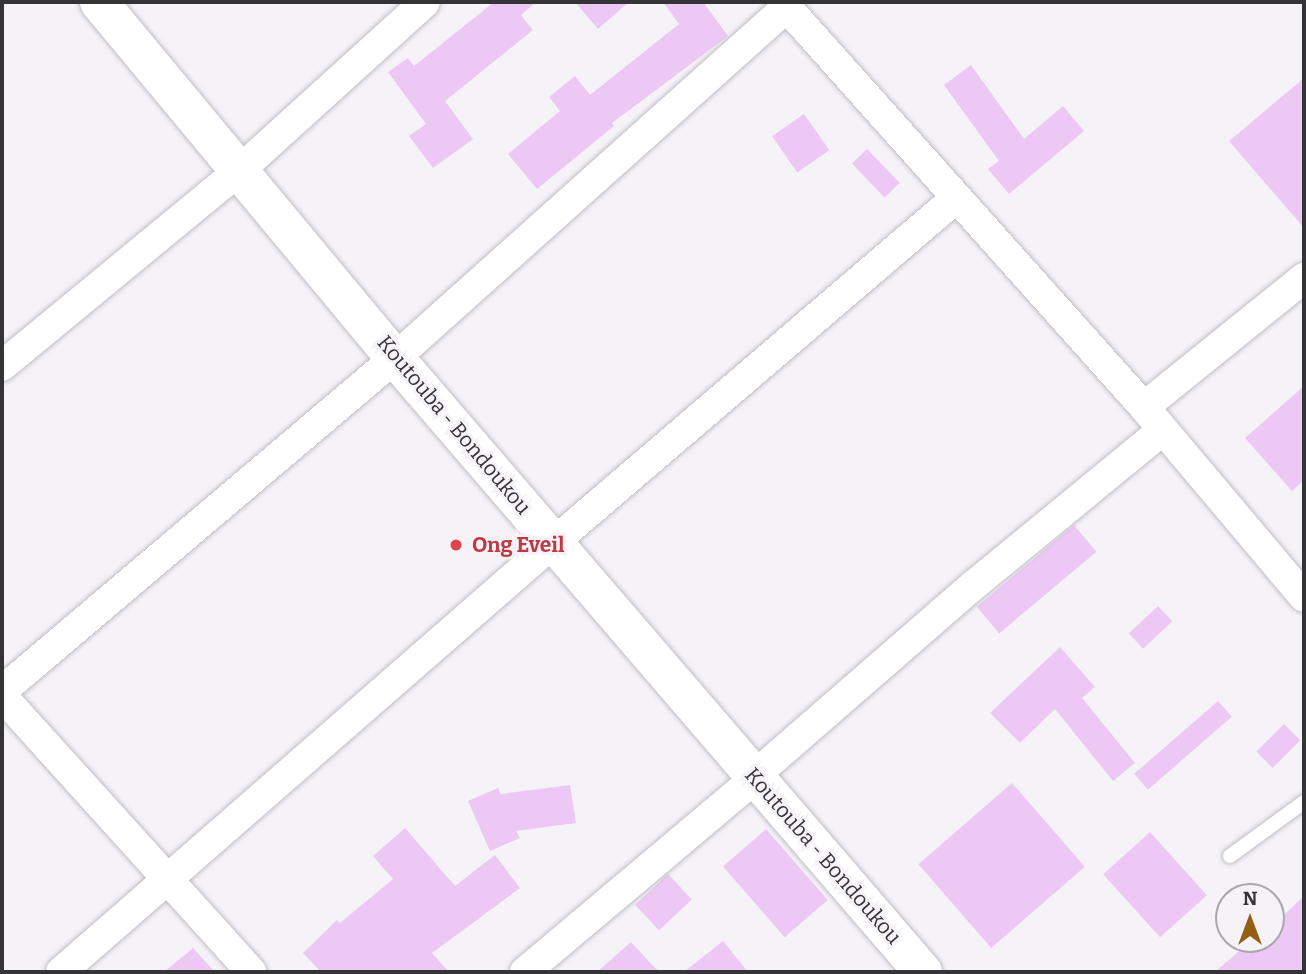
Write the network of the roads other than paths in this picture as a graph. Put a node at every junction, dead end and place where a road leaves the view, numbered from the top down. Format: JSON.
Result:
{"nodes":[{"id":1,"x":99,"y":2,"type":"edge"},
{"id":2,"x":425,"y":2,"type":"edge"},
{"id":3,"x":784,"y":4,"type":"edge"},
{"id":4,"x":241,"y":169,"type":"junction"},
{"id":5,"x":956,"y":198,"type":"junction"},
{"id":6,"x":1304,"y":278,"type":"edge"},
{"id":7,"x":396,"y":358,"type":"junction"},
{"id":8,"x":2,"y":366,"type":"edge"},
{"id":9,"x":1154,"y":418,"type":"junction"},
{"id":10,"x":554,"y":542,"type":"junction"},
{"id":11,"x":1304,"y":597,"type":"edge"},
{"id":12,"x":2,"y":693,"type":"edge"},
{"id":13,"x":754,"y":777,"type":"junction"},
{"id":14,"x":1304,"y":802,"type":"edge"},
{"id":15,"x":1230,"y":856,"type":"dead end"},
{"id":16,"x":169,"y":879,"type":"junction"},
{"id":17,"x":61,"y":972,"type":"edge"},
{"id":18,"x":251,"y":972,"type":"edge"},
{"id":19,"x":525,"y":972,"type":"edge"},
{"id":20,"x":923,"y":972,"type":"edge"}],
"edges":[{"from":1,"to":4,"type":"main road","name":"Koutouba - Bondoukou"},
{"from":2,"to":4,"type":"street"},
{"from":3,"to":5,"type":"street"},
{"from":3,"to":7,"type":"street"},
{"from":4,"to":7,"type":"main road","name":"Koutouba - Bondoukou"},
{"from":4,"to":8,"type":"street"},
{"from":5,"to":9,"type":"street"},
{"from":5,"to":10,"type":"street"},
{"from":6,"to":9,"type":"street"},
{"from":7,"to":10,"type":"main road","name":"Koutouba - Bondoukou"},
{"from":7,"to":12,"type":"street"},
{"from":9,"to":11,"type":"street"},
{"from":9,"to":13,"type":"street"},
{"from":10,"to":13,"type":"main road","name":"Koutouba - Bondoukou"},
{"from":10,"to":16,"type":"street"},
{"from":12,"to":16,"type":"street"},
{"from":13,"to":19,"type":"street"},
{"from":13,"to":20,"type":"main road","name":"Koutouba - Bondoukou"},
{"from":14,"to":15,"type":"lane"},
{"from":16,"to":17,"type":"street"},
{"from":16,"to":18,"type":"street"}]}
